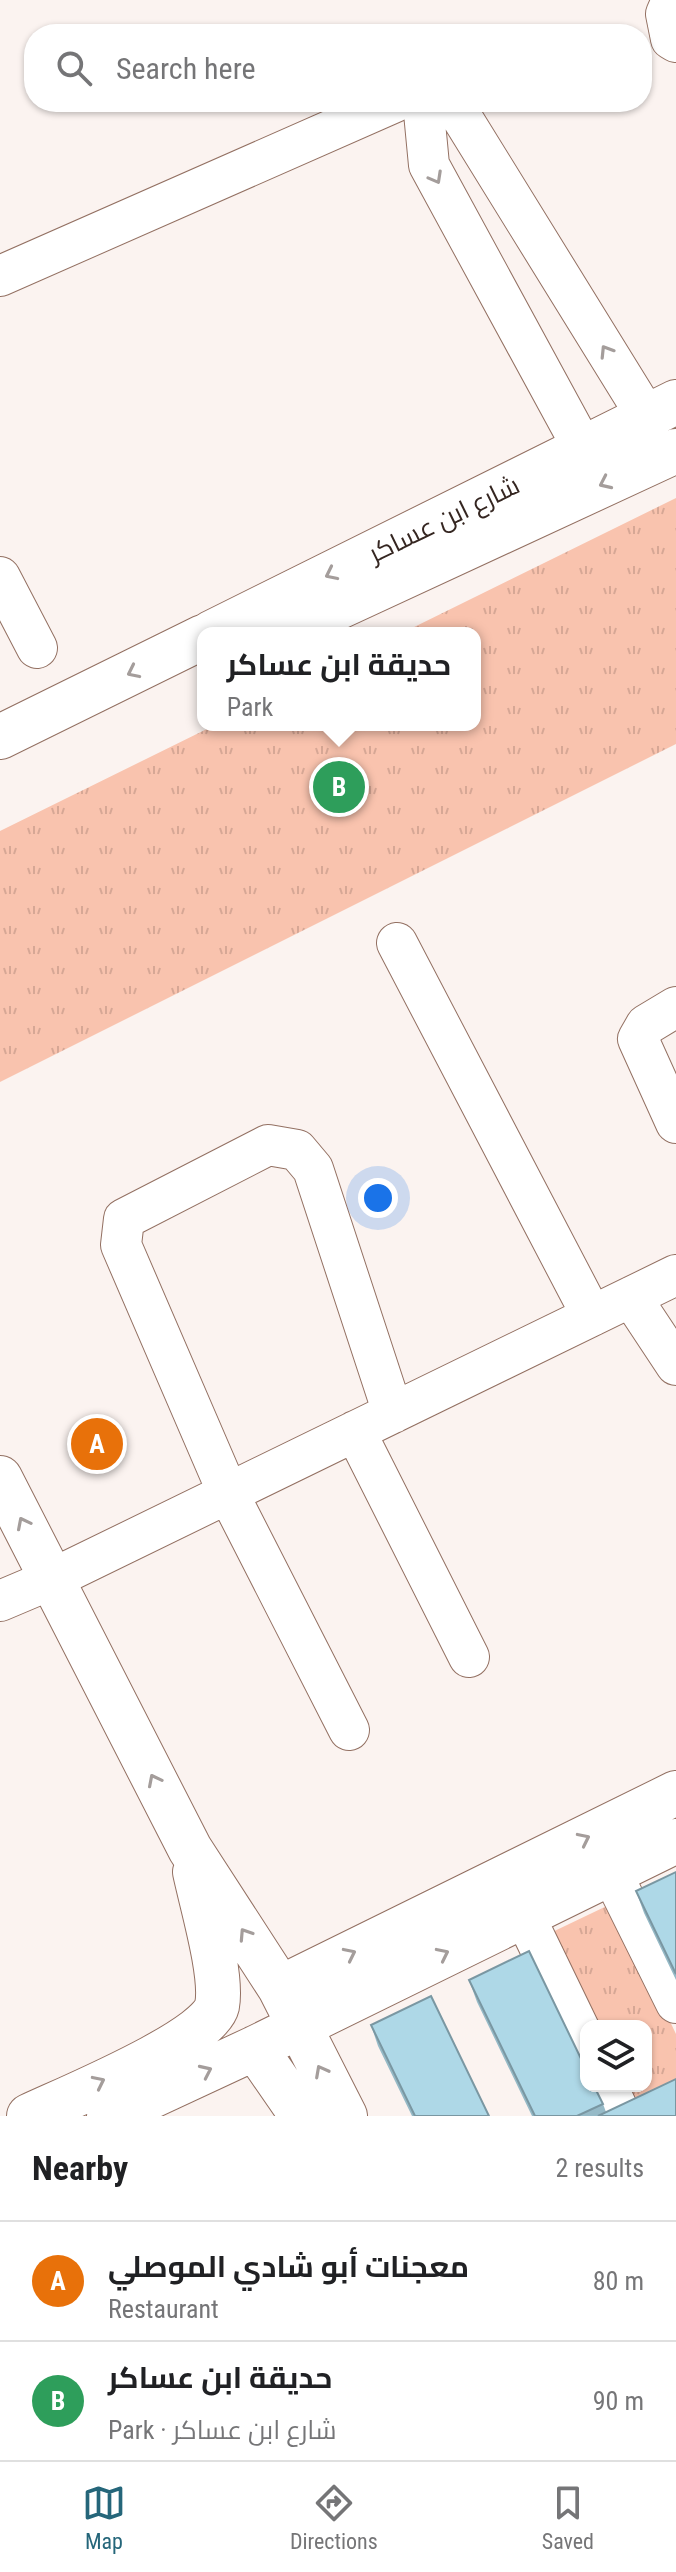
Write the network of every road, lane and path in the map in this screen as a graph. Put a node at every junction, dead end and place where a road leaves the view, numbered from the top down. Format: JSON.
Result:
{"nodes":[{"id":1,"x":672,"y":0,"type":"edge"},
{"id":2,"x":676,"y":42,"type":"edge"},
{"id":3,"x":372,"y":112,"type":"edge"},
{"id":4,"x":439,"y":112,"type":"edge"},
{"id":5,"x":447,"y":112,"type":"edge"},
{"id":6,"x":0,"y":276,"type":"edge"},
{"id":7,"x":661,"y":410,"type":"edge"},
{"id":8,"x":584,"y":450,"type":"junction"},
{"id":9,"x":676,"y":451,"type":"edge"},
{"id":10,"x":0,"y":577,"type":"edge"},
{"id":11,"x":223,"y":627,"type":"edge"},
{"id":12,"x":296,"y":627,"type":"edge"},
{"id":13,"x":197,"y":640,"type":"edge"},
{"id":14,"x":37,"y":648,"type":"dead end"},
{"id":15,"x":197,"y":673,"type":"edge"},
{"id":16,"x":0,"y":737,"type":"edge"},
{"id":17,"x":0,"y":765,"type":"edge"},
{"id":18,"x":397,"y":943,"type":"dead end"},
{"id":19,"x":676,"y":1007,"type":"edge"},
{"id":20,"x":676,"y":1123,"type":"edge"},
{"id":21,"x":676,"y":1275,"type":"edge"},
{"id":22,"x":631,"y":1297,"type":"junction"},
{"id":23,"x":592,"y":1316,"type":"junction"},
{"id":24,"x":676,"y":1365,"type":"edge"},
{"id":25,"x":393,"y":1413,"type":"junction"},
{"id":26,"x":355,"y":1431,"type":"junction"},
{"id":27,"x":0,"y":1478,"type":"edge"},
{"id":28,"x":228,"y":1493,"type":"junction"},
{"id":29,"x":52,"y":1579,"type":"junction"},
{"id":30,"x":0,"y":1601,"type":"edge"},
{"id":31,"x":469,"y":1657,"type":"dead end"},
{"id":32,"x":349,"y":1730,"type":"dead end"},
{"id":33,"x":676,"y":1793,"type":"edge"},
{"id":34,"x":676,"y":1841,"type":"edge"},
{"id":35,"x":190,"y":1849,"type":"junction"},
{"id":36,"x":611,"y":1872,"type":"junction"},
{"id":37,"x":524,"y":1915,"type":"junction"},
{"id":38,"x":676,"y":2003,"type":"edge"},
{"id":39,"x":289,"y":2007,"type":"junction"},
{"id":40,"x":580,"y":2031,"type":"edge"},
{"id":41,"x":255,"y":2048,"type":"junction"},
{"id":42,"x":613,"y":2092,"type":"edge"},
{"id":43,"x":632,"y":2112,"type":"edge"},
{"id":44,"x":29,"y":2116,"type":"edge"},
{"id":45,"x":109,"y":2116,"type":"edge"},
{"id":46,"x":302,"y":2116,"type":"edge"},
{"id":47,"x":345,"y":2116,"type":"edge"}],
"edges":[{"from":1,"to":2,"type":"street"},
{"from":3,"to":6,"type":"street"},
{"from":4,"to":8,"type":"street","one_way":true},
{"from":7,"to":5,"type":"street","one_way":true},
{"from":7,"to":8,"type":"main road","name":"شارع ابن عساكر"},
{"from":8,"to":11,"type":"main road","name":"شارع ابن عساكر","one_way":true},
{"from":9,"to":12,"type":"main road","name":"شارع ابن عساكر","one_way":true},
{"from":10,"to":14,"type":"street"},
{"from":13,"to":16,"type":"main road","one_way":true},
{"from":15,"to":17,"type":"main road"},
{"from":18,"to":23,"type":"street"},
{"from":19,"to":20,"type":"street"},
{"from":21,"to":22,"type":"street"},
{"from":22,"to":23,"type":"street"},
{"from":22,"to":24,"type":"street"},
{"from":23,"to":25,"type":"street"},
{"from":25,"to":26,"type":"street"},
{"from":25,"to":28,"type":"street"},
{"from":26,"to":28,"type":"street"},
{"from":26,"to":31,"type":"street"},
{"from":29,"to":27,"type":"main road","one_way":true},
{"from":28,"to":29,"type":"street"},
{"from":28,"to":32,"type":"street"},
{"from":29,"to":30,"type":"street"},
{"from":35,"to":29,"type":"main road","one_way":true},
{"from":39,"to":33,"type":"main road","one_way":true},
{"from":34,"to":36,"type":"main road"},
{"from":39,"to":35,"type":"main road","one_way":true},
{"from":44,"to":35,"type":"main road","one_way":true},
{"from":36,"to":37,"type":"main road"},
{"from":36,"to":38,"type":"street"},
{"from":39,"to":37,"type":"main road","one_way":true},
{"from":37,"to":40,"type":"street"},
{"from":39,"to":41,"type":"main road"},
{"from":47,"to":39,"type":"main road","one_way":true},
{"from":45,"to":41,"type":"main road","one_way":true},
{"from":41,"to":46,"type":"main road"},
{"from":42,"to":43,"type":"street"}]}
